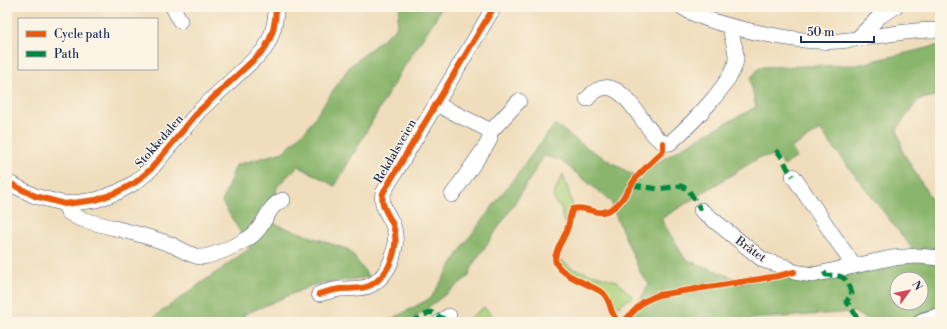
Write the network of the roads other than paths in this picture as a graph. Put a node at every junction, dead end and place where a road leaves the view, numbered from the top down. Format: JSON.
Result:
{"nodes":[{"id":1,"x":173,"y":7,"type":"edge"},
{"id":2,"x":276,"y":7,"type":"edge"},
{"id":3,"x":494,"y":7,"type":"edge"},
{"id":4,"x":682,"y":7,"type":"edge"},
{"id":5,"x":895,"y":7,"type":"edge"},
{"id":6,"x":180,"y":21,"type":"dead end"},
{"id":7,"x":730,"y":27,"type":"junction"},
{"id":8,"x":940,"y":30,"type":"edge"},
{"id":9,"x":858,"y":38,"type":"junction"},
{"id":10,"x":587,"y":99,"type":"dead end"},
{"id":11,"x":519,"y":101,"type":"dead end"},
{"id":12,"x":436,"y":104,"type":"junction"},
{"id":13,"x":489,"y":130,"type":"junction"},
{"id":14,"x":793,"y":176,"type":"dead end"},
{"id":15,"x":7,"y":182,"type":"edge"},
{"id":16,"x":452,"y":195,"type":"dead end"},
{"id":17,"x":283,"y":200,"type":"dead end"},
{"id":18,"x":64,"y":204,"type":"junction"},
{"id":19,"x":701,"y":210,"type":"dead end"},
{"id":20,"x":940,"y":258,"type":"edge"},
{"id":21,"x":854,"y":266,"type":"junction"},
{"id":22,"x":319,"y":294,"type":"dead end"},
{"id":23,"x":940,"y":317,"type":"edge"},
{"id":24,"x":922,"y":322,"type":"edge"}],
"edges":[{"from":1,"to":6,"type":"street"},
{"from":2,"to":18,"type":"street","name":"Stokkedalen"},
{"from":3,"to":12,"type":"street","name":"Rekdalsveien"},
{"from":4,"to":7,"type":"street"},
{"from":5,"to":9,"type":"street"},
{"from":7,"to":9,"type":"street"},
{"from":7,"to":10,"type":"street"},
{"from":8,"to":9,"type":"street"},
{"from":11,"to":13,"type":"street"},
{"from":12,"to":13,"type":"street"},
{"from":12,"to":22,"type":"street","name":"Rekdalsveien"},
{"from":13,"to":16,"type":"street"},
{"from":14,"to":21,"type":"street"},
{"from":15,"to":18,"type":"street","name":"Stokkedalen"},
{"from":17,"to":18,"type":"street"},
{"from":19,"to":21,"type":"street","name":"Bråtet"},
{"from":20,"to":21,"type":"street","name":"Bråtet"},
{"from":23,"to":24,"type":"main road"}]}
